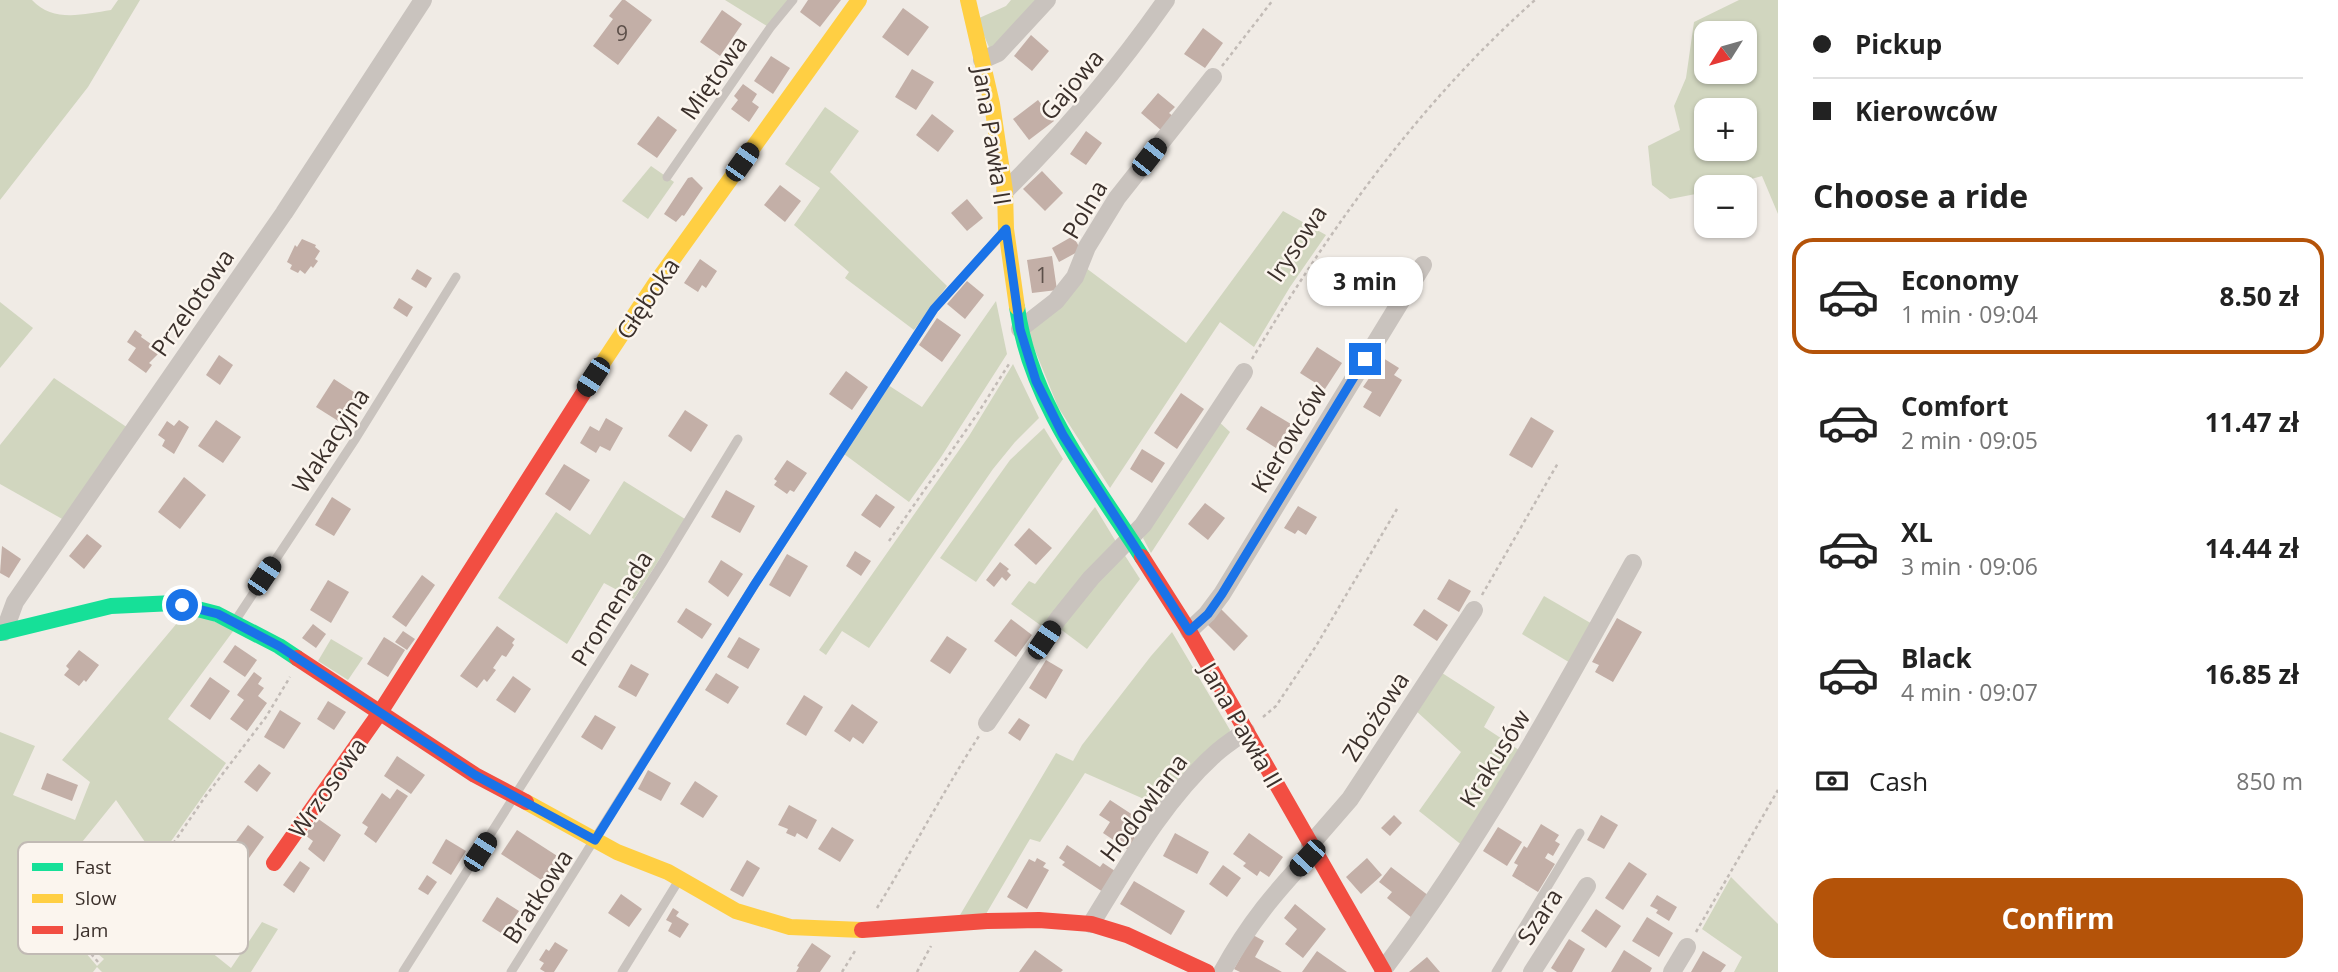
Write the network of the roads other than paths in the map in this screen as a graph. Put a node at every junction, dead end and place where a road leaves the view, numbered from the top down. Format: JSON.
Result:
{"nodes":[{"id":1,"x":423,"y":0,"type":"edge"},
{"id":2,"x":793,"y":0,"type":"edge"},
{"id":3,"x":859,"y":0,"type":"edge"},
{"id":4,"x":968,"y":0,"type":"edge"},
{"id":5,"x":1047,"y":0,"type":"edge"},
{"id":6,"x":1166,"y":0,"type":"edge"},
{"id":7,"x":982,"y":60,"type":"junction"},
{"id":8,"x":1213,"y":77,"type":"road end"},
{"id":9,"x":667,"y":177,"type":"dead end"},
{"id":10,"x":1005,"y":191,"type":"junction"},
{"id":11,"x":1006,"y":229,"type":"junction"},
{"id":12,"x":1423,"y":265,"type":"dead end"},
{"id":13,"x":456,"y":276,"type":"dead end"},
{"id":14,"x":1022,"y":335,"type":"junction"},
{"id":15,"x":1244,"y":372,"type":"road end"},
{"id":16,"x":738,"y":439,"type":"dead end"},
{"id":17,"x":1129,"y":539,"type":"junction"},
{"id":18,"x":1633,"y":563,"type":"dead end"},
{"id":19,"x":1474,"y":610,"type":"road end"},
{"id":20,"x":234,"y":622,"type":"junction"},
{"id":21,"x":1189,"y":631,"type":"junction"},
{"id":22,"x":2,"y":632,"type":"edge"},
{"id":23,"x":381,"y":711,"type":"junction"},
{"id":24,"x":987,"y":723,"type":"road end"},
{"id":25,"x":1246,"y":731,"type":"junction"},
{"id":26,"x":515,"y":797,"type":"junction"},
{"id":27,"x":1580,"y":834,"type":"dead end"},
{"id":28,"x":595,"y":840,"type":"junction"},
{"id":29,"x":1312,"y":848,"type":"junction"},
{"id":30,"x":274,"y":863,"type":"dead end"},
{"id":31,"x":680,"y":879,"type":"junction"},
{"id":32,"x":1587,"y":886,"type":"dead end"},
{"id":33,"x":1091,"y":924,"type":"junction"},
{"id":34,"x":1687,"y":947,"type":"road end"},
{"id":35,"x":1383,"y":971,"type":"edge"},
{"id":36,"x":403,"y":972,"type":"edge"},
{"id":37,"x":510,"y":972,"type":"edge"},
{"id":38,"x":622,"y":972,"type":"edge"},
{"id":39,"x":1207,"y":972,"type":"edge"},
{"id":40,"x":1222,"y":972,"type":"edge"},
{"id":41,"x":1496,"y":972,"type":"edge"},
{"id":42,"x":1532,"y":972,"type":"edge"},
{"id":43,"x":1672,"y":972,"type":"edge"}],
"edges":[{"from":1,"to":22,"type":"street","name":"Przelotowa"},
{"from":2,"to":9,"type":"lane","name":"Miętowa"},
{"from":3,"to":23,"type":"street","name":"Głęboka"},
{"from":4,"to":7,"type":"street","name":"Jana Pawła II"},
{"from":5,"to":7,"type":"street"},
{"from":6,"to":10,"type":"street","name":"Gajowa"},
{"from":7,"to":10,"type":"street","name":"Jana Pawła II"},
{"from":8,"to":14,"type":"street","name":"Polna"},
{"from":10,"to":11,"type":"street","name":"Jana Pawła II"},
{"from":11,"to":14,"type":"street","name":"Jana Pawła II"},
{"from":11,"to":28,"type":"lane","name":"Bratkowa"},
{"from":12,"to":21,"type":"street","name":"Kierowców"},
{"from":13,"to":20,"type":"lane","name":"Wakacyjna"},
{"from":14,"to":17,"type":"street","name":"Jana Pawła II"},
{"from":15,"to":17,"type":"street"},
{"from":16,"to":26,"type":"lane","name":"Promenada"},
{"from":17,"to":21,"type":"street","name":"Jana Pawła II"},
{"from":17,"to":24,"type":"street"},
{"from":18,"to":35,"type":"street","name":"Krakusów"},
{"from":19,"to":29,"type":"street","name":"Zbożowa"},
{"from":20,"to":22,"type":"street"},
{"from":20,"to":23,"type":"street"},
{"from":21,"to":25,"type":"street","name":"Jana Pawła II"},
{"from":23,"to":26,"type":"street"},
{"from":23,"to":30,"type":"street","name":"Wrzosowa"},
{"from":25,"to":29,"type":"street","name":"Jana Pawła II"},
{"from":25,"to":33,"type":"street","name":"Hodowlana"},
{"from":26,"to":28,"type":"street"},
{"from":26,"to":36,"type":"lane","name":"Promenada"},
{"from":27,"to":41,"type":"lane"},
{"from":28,"to":31,"type":"street"},
{"from":28,"to":37,"type":"lane","name":"Bratkowa"},
{"from":29,"to":35,"type":"street","name":"Jana Pawła II"},
{"from":29,"to":40,"type":"street","name":"Zbożowa"},
{"from":31,"to":33,"type":"street"},
{"from":31,"to":38,"type":"lane"},
{"from":32,"to":42,"type":"street","name":"Szara"},
{"from":33,"to":39,"type":"street"},
{"from":34,"to":43,"type":"street"}]}
